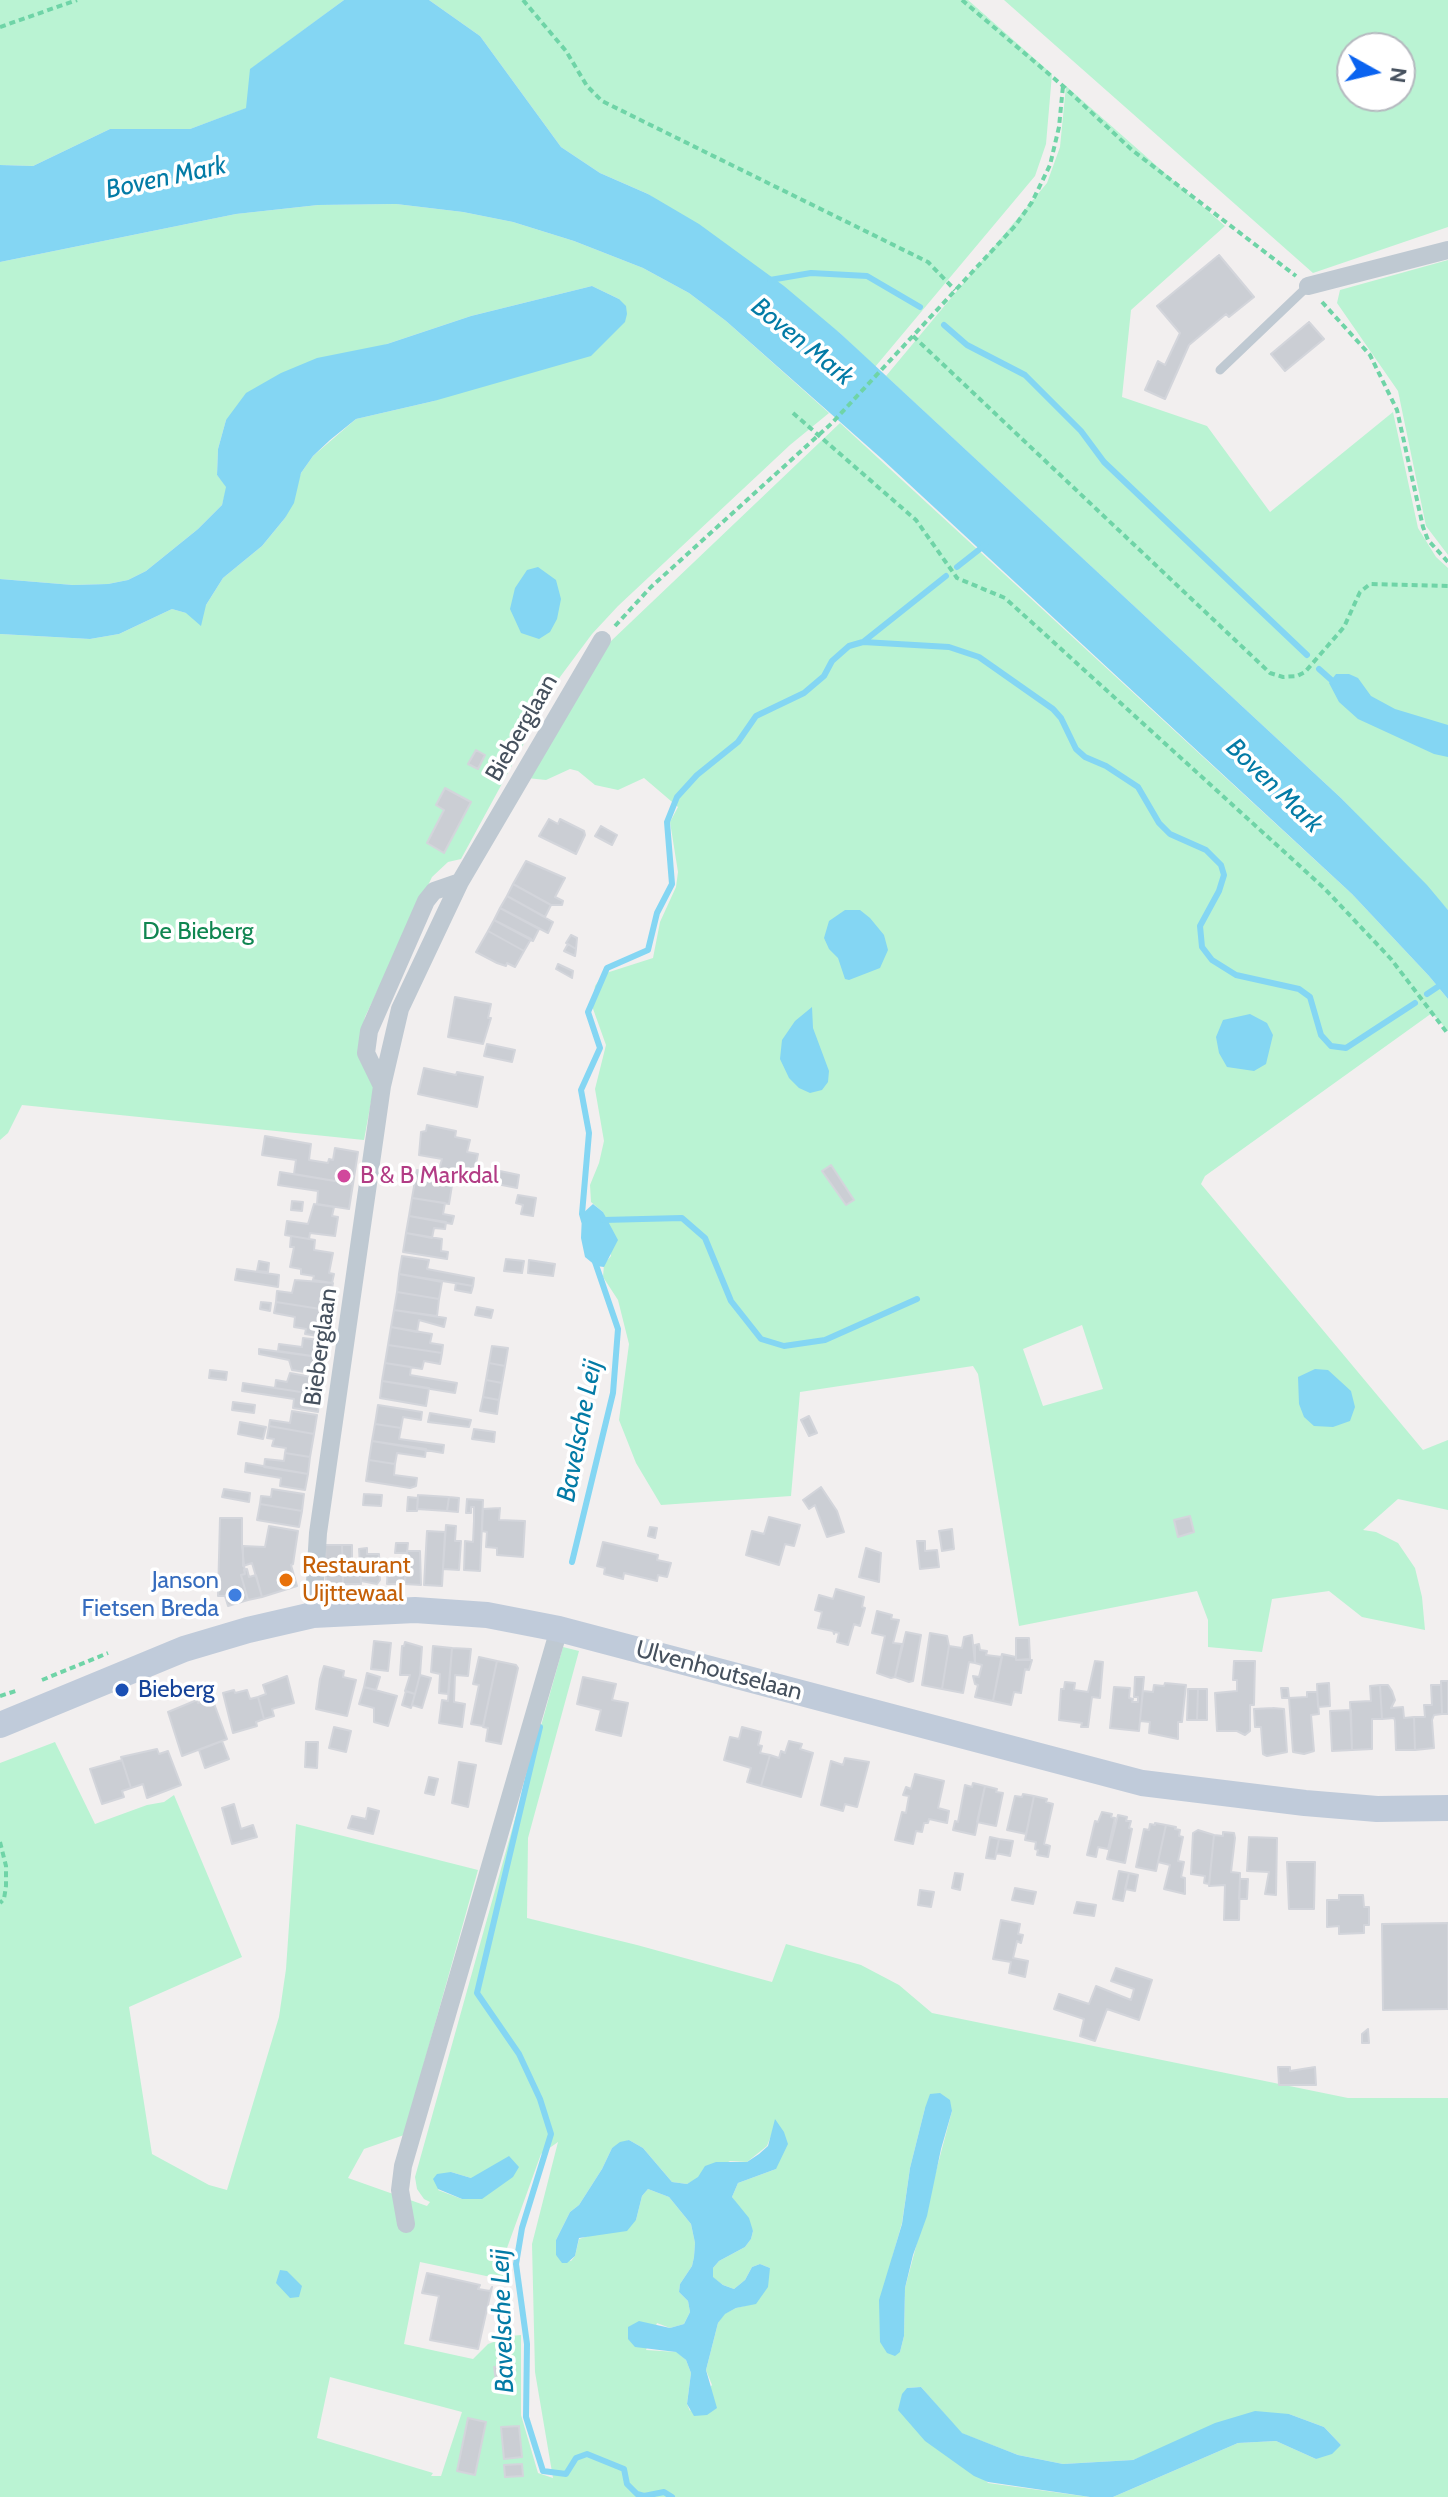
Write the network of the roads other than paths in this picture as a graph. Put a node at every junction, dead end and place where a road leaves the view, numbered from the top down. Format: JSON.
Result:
{"nodes":[{"id":1,"x":1448,"y":250,"type":"edge"},
{"id":2,"x":1308,"y":286,"type":"joint"},
{"id":3,"x":1220,"y":370,"type":"dead end"},
{"id":4,"x":602,"y":640,"type":"road end"},
{"id":5,"x":313,"y":1615,"type":"junction"},
{"id":6,"x":559,"y":1629,"type":"junction"},
{"id":7,"x":0,"y":1725,"type":"edge"},
{"id":8,"x":1448,"y":1808,"type":"edge"},
{"id":9,"x":406,"y":2224,"type":"dead end"}],
"edges":[{"from":1,"to":2,"type":"street"},
{"from":2,"to":3,"type":"lane"},
{"from":4,"to":5,"type":"street","name":"Bieberglaan"},
{"from":5,"to":6,"type":"main road","name":"Ulvenhoutselaan"},
{"from":5,"to":7,"type":"main road","name":"Ulvenhoutselaan"},
{"from":6,"to":8,"type":"main road","name":"Ulvenhoutselaan"},
{"from":6,"to":9,"type":"street"}]}
